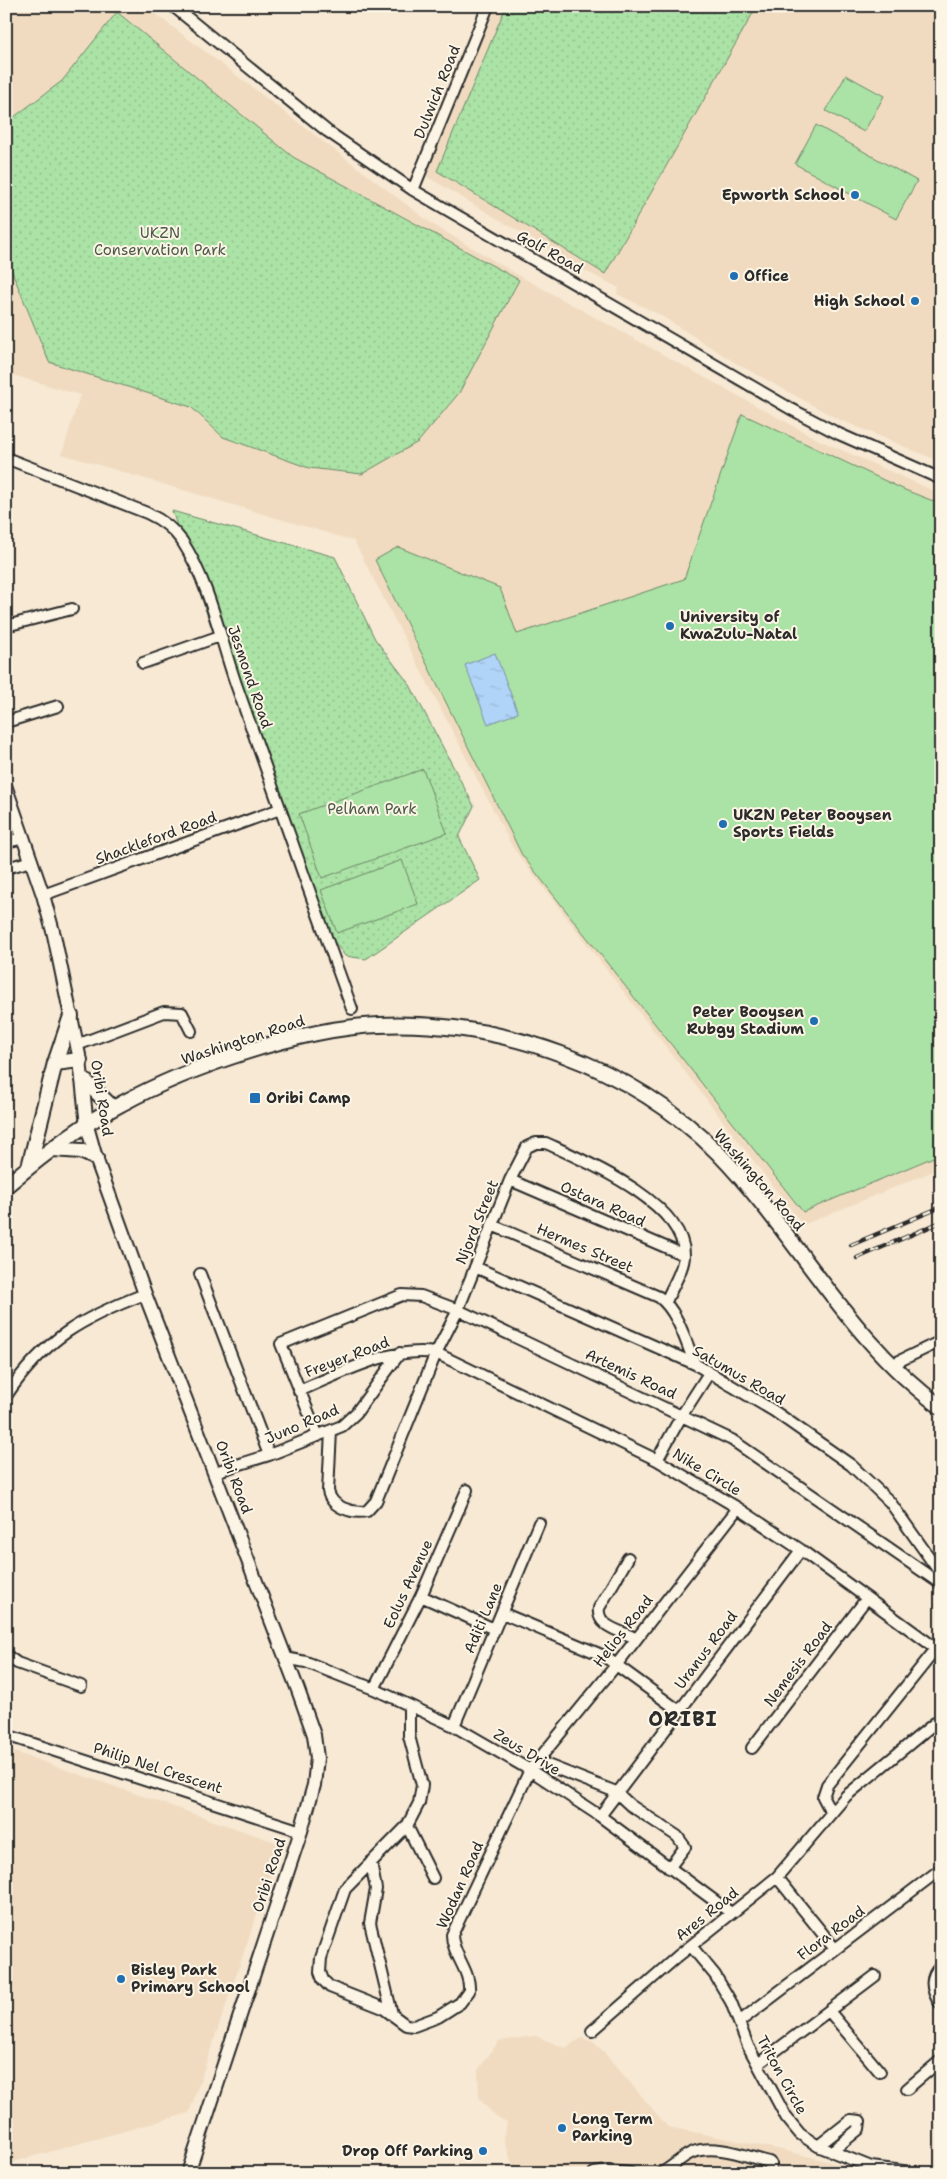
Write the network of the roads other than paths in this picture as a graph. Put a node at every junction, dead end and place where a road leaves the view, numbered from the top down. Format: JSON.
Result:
{"nodes":[{"id":1,"x":173,"y":6,"type":"edge"},
{"id":2,"x":488,"y":6,"type":"edge"},
{"id":3,"x":413,"y":190,"type":"junction"},
{"id":4,"x":6,"y":458,"type":"edge"},
{"id":5,"x":941,"y":479,"type":"edge"},
{"id":6,"x":72,"y":609,"type":"dead end"},
{"id":7,"x":6,"y":626,"type":"edge"},
{"id":8,"x":220,"y":636,"type":"junction"},
{"id":9,"x":143,"y":663,"type":"dead end"},
{"id":10,"x":58,"y":706,"type":"dead end"},
{"id":11,"x":6,"y":722,"type":"edge"},
{"id":12,"x":6,"y":788,"type":"edge"},
{"id":13,"x":280,"y":809,"type":"junction"},
{"id":14,"x":24,"y":838,"type":"junction"},
{"id":15,"x":6,"y":842,"type":"edge"},
{"id":16,"x":32,"y":861,"type":"junction"},
{"id":17,"x":6,"y":868,"type":"edge"},
{"id":18,"x":43,"y":894,"type":"junction"},
{"id":19,"x":352,"y":1008,"type":"dead end"},
{"id":20,"x":71,"y":1016,"type":"junction"},
{"id":21,"x":191,"y":1030,"type":"dead end"},
{"id":22,"x":77,"y":1045,"type":"junction"},
{"id":23,"x":80,"y":1060,"type":"junction"},
{"id":24,"x":55,"y":1063,"type":"junction"},
{"id":25,"x":83,"y":1079,"type":"junction"},
{"id":26,"x":113,"y":1108,"type":"junction"},
{"id":27,"x":87,"y":1126,"type":"junction"},
{"id":28,"x":53,"y":1150,"type":"junction"},
{"id":29,"x":96,"y":1158,"type":"junction"},
{"id":30,"x":29,"y":1167,"type":"junction"},
{"id":31,"x":510,"y":1180,"type":"junction"},
{"id":32,"x":6,"y":1186,"type":"edge"},
{"id":33,"x":492,"y":1225,"type":"junction"},
{"id":34,"x":684,"y":1255,"type":"junction"},
{"id":35,"x":475,"y":1267,"type":"junction"},
{"id":36,"x":200,"y":1274,"type":"dead end"},
{"id":37,"x":145,"y":1294,"type":"junction"},
{"id":38,"x":666,"y":1302,"type":"junction"},
{"id":39,"x":458,"y":1310,"type":"junction"},
{"id":40,"x":941,"y":1341,"type":"edge"},
{"id":41,"x":400,"y":1352,"type":"junction"},
{"id":42,"x":436,"y":1353,"type":"junction"},
{"id":43,"x":696,"y":1364,"type":"junction"},
{"id":44,"x":891,"y":1365,"type":"junction"},
{"id":45,"x":709,"y":1373,"type":"junction"},
{"id":46,"x":299,"y":1391,"type":"junction"},
{"id":47,"x":6,"y":1396,"type":"edge"},
{"id":48,"x":941,"y":1407,"type":"edge"},
{"id":49,"x":682,"y":1415,"type":"junction"},
{"id":50,"x":331,"y":1431,"type":"junction"},
{"id":51,"x":318,"y":1436,"type":"junction"},
{"id":52,"x":269,"y":1455,"type":"junction"},
{"id":53,"x":657,"y":1460,"type":"junction"},
{"id":54,"x":215,"y":1472,"type":"junction"},
{"id":55,"x":468,"y":1490,"type":"dead end"},
{"id":56,"x":738,"y":1508,"type":"junction"},
{"id":57,"x":539,"y":1523,"type":"dead end"},
{"id":58,"x":801,"y":1550,"type":"junction"},
{"id":59,"x":628,"y":1558,"type":"dead end"},
{"id":60,"x":941,"y":1574,"type":"edge"},
{"id":61,"x":941,"y":1584,"type":"edge"},
{"id":62,"x":421,"y":1596,"type":"junction"},
{"id":63,"x":867,"y":1598,"type":"junction"},
{"id":64,"x":502,"y":1613,"type":"junction"},
{"id":65,"x":494,"y":1629,"type":"junction"},
{"id":66,"x":636,"y":1638,"type":"junction"},
{"id":67,"x":938,"y":1650,"type":"edge"},
{"id":68,"x":6,"y":1655,"type":"edge"},
{"id":69,"x":285,"y":1658,"type":"junction"},
{"id":70,"x":618,"y":1664,"type":"junction"},
{"id":71,"x":81,"y":1686,"type":"dead end"},
{"id":72,"x":374,"y":1689,"type":"junction"},
{"id":73,"x":409,"y":1707,"type":"junction"},
{"id":74,"x":678,"y":1710,"type":"junction"},
{"id":75,"x":941,"y":1718,"type":"edge"},
{"id":76,"x":454,"y":1726,"type":"junction"},
{"id":77,"x":6,"y":1735,"type":"edge"},
{"id":78,"x":752,"y":1748,"type":"dead end"},
{"id":79,"x":537,"y":1761,"type":"junction"},
{"id":80,"x":530,"y":1770,"type":"junction"},
{"id":81,"x":616,"y":1792,"type":"junction"},
{"id":82,"x":831,"y":1812,"type":"junction"},
{"id":83,"x":600,"y":1816,"type":"junction"},
{"id":84,"x":407,"y":1826,"type":"junction"},
{"id":85,"x":300,"y":1831,"type":"junction"},
{"id":86,"x":371,"y":1862,"type":"junction"},
{"id":87,"x":669,"y":1868,"type":"junction"},
{"id":88,"x":941,"y":1869,"type":"edge"},
{"id":89,"x":434,"y":1878,"type":"dead end"},
{"id":90,"x":777,"y":1878,"type":"junction"},
{"id":91,"x":731,"y":1913,"type":"junction"},
{"id":92,"x":691,"y":1946,"type":"junction"},
{"id":93,"x":835,"y":1949,"type":"junction"},
{"id":94,"x":941,"y":1966,"type":"edge"},
{"id":95,"x":875,"y":1976,"type":"dead end"},
{"id":96,"x":941,"y":2005,"type":"edge"},
{"id":97,"x":829,"y":2011,"type":"junction"},
{"id":98,"x":392,"y":2014,"type":"junction"},
{"id":99,"x":739,"y":2022,"type":"junction"},
{"id":100,"x":592,"y":2031,"type":"dead end"},
{"id":101,"x":941,"y":2060,"type":"edge"},
{"id":102,"x":758,"y":2064,"type":"junction"},
{"id":103,"x":880,"y":2072,"type":"dead end"},
{"id":104,"x":906,"y":2089,"type":"dead end"},
{"id":105,"x":818,"y":2146,"type":"junction"},
{"id":106,"x":832,"y":2151,"type":"junction"},
{"id":107,"x":941,"y":2172,"type":"edge"},
{"id":108,"x":188,"y":2173,"type":"edge"},
{"id":109,"x":594,"y":2173,"type":"edge"},
{"id":110,"x":630,"y":2173,"type":"edge"},
{"id":111,"x":661,"y":2173,"type":"edge"},
{"id":112,"x":769,"y":2173,"type":"edge"},
{"id":113,"x":919,"y":2173,"type":"edge"},
{"id":114,"x":937,"y":2173,"type":"edge"}],
"edges":[{"from":1,"to":3,"type":"street","name":"Golf Road"},
{"from":2,"to":3,"type":"street","name":"Dulwich Road"},
{"from":3,"to":5,"type":"street","name":"Golf Road"},
{"from":4,"to":8,"type":"street","name":"Jesmond Road"},
{"from":6,"to":7,"type":"street"},
{"from":8,"to":9,"type":"street"},
{"from":8,"to":13,"type":"street","name":"Jesmond Road"},
{"from":10,"to":11,"type":"street"},
{"from":12,"to":14,"type":"street","name":"Oribi Road"},
{"from":13,"to":18,"type":"street","name":"Shackleford Road"},
{"from":13,"to":19,"type":"street","name":"Jesmond Road"},
{"from":14,"to":15,"type":"street"},
{"from":14,"to":16,"type":"street","name":"Oribi Road"},
{"from":16,"to":17,"type":"street"},
{"from":16,"to":18,"type":"street","name":"Oribi Road"},
{"from":18,"to":20,"type":"street","name":"Oribi Road"},
{"from":20,"to":22,"type":"street","name":"Oribi Road"},
{"from":20,"to":24,"type":"main road"},
{"from":21,"to":22,"type":"street"},
{"from":22,"to":23,"type":"street","name":"Oribi Road"},
{"from":23,"to":24,"type":"main road"},
{"from":23,"to":25,"type":"street","name":"Oribi Road"},
{"from":24,"to":30,"type":"main road"},
{"from":25,"to":26,"type":"main road"},
{"from":25,"to":27,"type":"street","name":"Oribi Road"},
{"from":26,"to":27,"type":"main road","name":"Washington Road"},
{"from":26,"to":44,"type":"main road","name":"Washington Road"},
{"from":27,"to":28,"type":"main road","name":"Washington Road"},
{"from":27,"to":29,"type":"street","name":"Oribi Road"},
{"from":28,"to":29,"type":"main road"},
{"from":28,"to":30,"type":"main road","name":"Washington Road"},
{"from":29,"to":37,"type":"street","name":"Oribi Road"},
{"from":30,"to":32,"type":"main road","name":"Washington Road"},
{"from":31,"to":33,"type":"street","name":"Njord Street"},
{"from":31,"to":34,"type":"street","name":"Ostara Road"},
{"from":31,"to":34,"type":"street","name":"Njord Street"},
{"from":33,"to":35,"type":"street","name":"Njord Street"},
{"from":33,"to":38,"type":"street","name":"Hermes Street"},
{"from":34,"to":38,"type":"street"},
{"from":35,"to":39,"type":"street","name":"Njord Street"},
{"from":35,"to":43,"type":"street","name":"Satumus Road"},
{"from":36,"to":52,"type":"street"},
{"from":37,"to":47,"type":"street"},
{"from":37,"to":54,"type":"street","name":"Oribi Road"},
{"from":38,"to":43,"type":"street"},
{"from":39,"to":42,"type":"street","name":"Njord Street"},
{"from":39,"to":46,"type":"street","name":"Artemis Road"},
{"from":39,"to":49,"type":"street","name":"Artemis Road"},
{"from":40,"to":44,"type":"street"},
{"from":41,"to":42,"type":"street","name":"Freyer Road"},
{"from":41,"to":46,"type":"street","name":"Freyer Road"},
{"from":41,"to":50,"type":"street","name":"Juno Road"},
{"from":42,"to":50,"type":"street","name":"Njord Street"},
{"from":42,"to":53,"type":"street","name":"Nike Circle"},
{"from":43,"to":45,"type":"street","name":"Satumus Road"},
{"from":44,"to":48,"type":"main road","name":"Washington Road"},
{"from":45,"to":49,"type":"street"},
{"from":45,"to":60,"type":"street","name":"Satumus Road"},
{"from":46,"to":51,"type":"street"},
{"from":49,"to":53,"type":"street"},
{"from":49,"to":61,"type":"street","name":"Artemis Road"},
{"from":50,"to":51,"type":"street","name":"Juno Road"},
{"from":51,"to":52,"type":"street","name":"Juno Road"},
{"from":52,"to":54,"type":"street","name":"Juno Road"},
{"from":53,"to":56,"type":"street","name":"Nike Circle"},
{"from":54,"to":69,"type":"street","name":"Oribi Road"},
{"from":55,"to":62,"type":"street","name":"Eolus Avenue"},
{"from":56,"to":58,"type":"street","name":"Nike Circle"},
{"from":56,"to":66,"type":"street","name":"Helios Road"},
{"from":57,"to":64,"type":"street","name":"Aditi Lane"},
{"from":58,"to":63,"type":"street","name":"Nike Circle"},
{"from":58,"to":74,"type":"street","name":"Uranus Road"},
{"from":59,"to":66,"type":"street"},
{"from":62,"to":65,"type":"street"},
{"from":62,"to":72,"type":"street","name":"Eolus Avenue"},
{"from":63,"to":67,"type":"street","name":"Nike Circle"},
{"from":63,"to":78,"type":"street","name":"Nemesis Road"},
{"from":64,"to":65,"type":"street","name":"Aditi Lane"},
{"from":64,"to":70,"type":"street"},
{"from":65,"to":76,"type":"street","name":"Aditi Lane"},
{"from":66,"to":70,"type":"street","name":"Helios Road"},
{"from":67,"to":82,"type":"street"},
{"from":68,"to":71,"type":"street"},
{"from":69,"to":72,"type":"street","name":"Zeus Drive"},
{"from":69,"to":85,"type":"street","name":"Oribi Road"},
{"from":70,"to":74,"type":"street"},
{"from":70,"to":79,"type":"street","name":"Helios Road"},
{"from":72,"to":73,"type":"street","name":"Zeus Drive"},
{"from":73,"to":76,"type":"street","name":"Zeus Drive"},
{"from":73,"to":84,"type":"street","name":"Wodan Road"},
{"from":74,"to":81,"type":"street","name":"Uranus Road"},
{"from":75,"to":82,"type":"street","name":"Ares Road"},
{"from":76,"to":80,"type":"street","name":"Zeus Drive"},
{"from":77,"to":85,"type":"street","name":"Philip Nel Crescent"},
{"from":79,"to":80,"type":"street","name":"Helios Road"},
{"from":79,"to":81,"type":"street"},
{"from":80,"to":83,"type":"street","name":"Zeus Drive"},
{"from":80,"to":98,"type":"street","name":"Wodan Road"},
{"from":81,"to":83,"type":"street","name":"Uranus Road"},
{"from":81,"to":87,"type":"street"},
{"from":82,"to":90,"type":"street","name":"Ares Road"},
{"from":83,"to":87,"type":"street","name":"Zeus Drive"},
{"from":84,"to":86,"type":"street","name":"Wodan Road"},
{"from":84,"to":89,"type":"street","name":"Wodan Road"},
{"from":85,"to":108,"type":"street","name":"Oribi Road"},
{"from":86,"to":98,"type":"street"},
{"from":86,"to":98,"type":"street","name":"Wodan Road"},
{"from":87,"to":91,"type":"street","name":"Zeus Drive"},
{"from":88,"to":93,"type":"street","name":"Flora Road"},
{"from":90,"to":91,"type":"street","name":"Ares Road"},
{"from":90,"to":93,"type":"street"},
{"from":91,"to":92,"type":"street","name":"Ares Road"},
{"from":92,"to":99,"type":"street","name":"Triton Circle"},
{"from":92,"to":100,"type":"street","name":"Ares Road"},
{"from":93,"to":99,"type":"street","name":"Flora Road"},
{"from":94,"to":96,"type":"street"},
{"from":95,"to":97,"type":"street"},
{"from":97,"to":102,"type":"street"},
{"from":97,"to":103,"type":"street"},
{"from":99,"to":102,"type":"street","name":"Triton Circle"},
{"from":101,"to":104,"type":"street"},
{"from":102,"to":105,"type":"street","name":"Triton Circle"},
{"from":105,"to":106,"type":"street","name":"Triton Circle"},
{"from":105,"to":106,"type":"street"},
{"from":106,"to":113,"type":"street","name":"Triton Circle"},
{"from":107,"to":114,"type":"street"},
{"from":109,"to":110,"type":"street"},
{"from":111,"to":112,"type":"street"}]}
